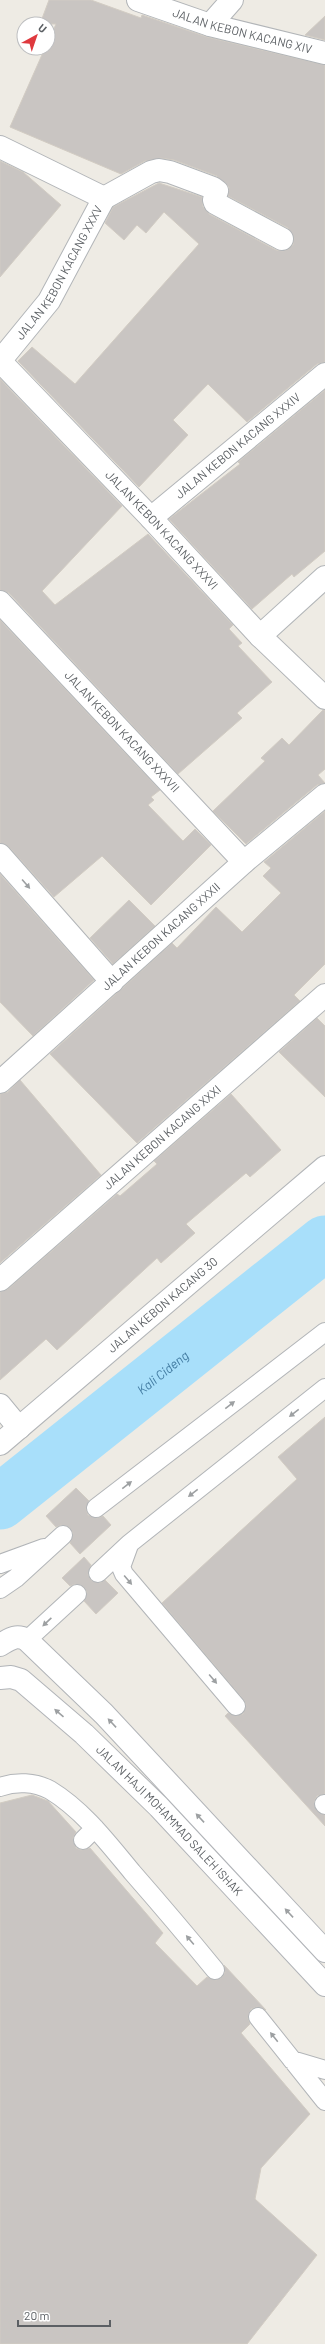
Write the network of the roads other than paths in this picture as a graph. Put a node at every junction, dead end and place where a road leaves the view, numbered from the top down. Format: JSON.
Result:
{"nodes":[{"id":1,"x":138,"y":0,"type":"edge"},
{"id":2,"x":232,"y":0,"type":"edge"},
{"id":3,"x":210,"y":25,"type":"junction"},
{"id":4,"x":325,"y":53,"type":"edge"},
{"id":5,"x":0,"y":147,"type":"edge"},
{"id":6,"x":104,"y":198,"type":"junction"},
{"id":7,"x":282,"y":239,"type":"dead end"},
{"id":8,"x":0,"y":361,"type":"edge"},
{"id":9,"x":325,"y":374,"type":"edge"},
{"id":10,"x":151,"y":518,"type":"junction"},
{"id":11,"x":325,"y":577,"type":"edge"},
{"id":12,"x":0,"y":602,"type":"edge"},
{"id":13,"x":260,"y":636,"type":"junction"},
{"id":14,"x":325,"y":698,"type":"edge"},
{"id":15,"x":325,"y":795,"type":"edge"},
{"id":16,"x":0,"y":855,"type":"edge"},
{"id":17,"x":244,"y":862,"type":"junction"},
{"id":18,"x":112,"y":982,"type":"junction"},
{"id":19,"x":325,"y":995,"type":"edge"},
{"id":20,"x":0,"y":1082,"type":"edge"},
{"id":21,"x":325,"y":1167,"type":"edge"},
{"id":22,"x":0,"y":1280,"type":"edge"},
{"id":23,"x":325,"y":1332,"type":"edge"},
{"id":24,"x":325,"y":1388,"type":"edge"},
{"id":25,"x":0,"y":1405,"type":"edge"},
{"id":26,"x":19,"y":1428,"type":"junction"},
{"id":27,"x":0,"y":1444,"type":"edge"},
{"id":28,"x":96,"y":1508,"type":"dead end"},
{"id":29,"x":129,"y":1544,"type":"junction"},
{"id":30,"x":0,"y":1564,"type":"edge"},
{"id":31,"x":98,"y":1573,"type":"dead end"},
{"id":32,"x":0,"y":1589,"type":"edge"},
{"id":33,"x":77,"y":1594,"type":"dead end"},
{"id":34,"x":27,"y":1640,"type":"junction"},
{"id":35,"x":0,"y":1645,"type":"edge"},
{"id":36,"x":0,"y":1678,"type":"edge"},
{"id":37,"x":236,"y":1706,"type":"dead end"},
{"id":38,"x":0,"y":1787,"type":"edge"},
{"id":39,"x":322,"y":1942,"type":"edge"},
{"id":40,"x":215,"y":1970,"type":"dead end"},
{"id":41,"x":325,"y":1985,"type":"edge"},
{"id":42,"x":258,"y":2017,"type":"dead end"},
{"id":43,"x":292,"y":2060,"type":"junction"},
{"id":44,"x":325,"y":2070,"type":"edge"},
{"id":45,"x":325,"y":2101,"type":"edge"}],
"edges":[{"from":1,"to":3,"type":"street","name":"JALAN KEBON KACANG XIV"},
{"from":2,"to":3,"type":"street"},
{"from":3,"to":4,"type":"street","name":"JALAN KEBON KACANG XIV"},
{"from":5,"to":6,"type":"street","name":"JALAN KEBON KACANG XXXV"},
{"from":6,"to":7,"type":"street"},
{"from":6,"to":8,"type":"street","name":"JALAN KEBON KACANG XXXV"},
{"from":8,"to":10,"type":"street","name":"JALAN KEBON KACANG XXXVI"},
{"from":9,"to":10,"type":"street","name":"JALAN KEBON KACANG XXXIV"},
{"from":10,"to":13,"type":"street","name":"JALAN KEBON KACANG XXXVI"},
{"from":11,"to":13,"type":"street"},
{"from":12,"to":17,"type":"street","name":"JALAN KEBON KACANG XXXVII"},
{"from":13,"to":14,"type":"street","name":"JALAN KEBON KACANG XXXVI"},
{"from":15,"to":17,"type":"street","name":"JALAN KEBON KACANG XXXII"},
{"from":16,"to":18,"type":"street","one_way":true},
{"from":17,"to":18,"type":"street","name":"JALAN KEBON KACANG XXXII"},
{"from":18,"to":20,"type":"street","name":"JALAN KEBON KACANG XXXII"},
{"from":19,"to":22,"type":"street","name":"JALAN KEBON KACANG XXXI"},
{"from":21,"to":26,"type":"street","name":"JALAN KEBON KACANG 30"},
{"from":28,"to":23,"type":"lane","one_way":true},
{"from":24,"to":29,"type":"lane","one_way":true},
{"from":25,"to":26,"type":"street"},
{"from":26,"to":27,"type":"street","name":"JALAN KEBON KACANG 30"},
{"from":29,"to":31,"type":"lane"},
{"from":29,"to":37,"type":"lane","one_way":true},
{"from":30,"to":32,"type":"lane"},
{"from":33,"to":34,"type":"lane","one_way":true},
{"from":34,"to":35,"type":"street"},
{"from":39,"to":34,"type":"street","name":"JALAN HAJI MOHAMMAD SALEH ISHAK","one_way":true},
{"from":41,"to":36,"type":"street","name":"JALAN HAJI MOHAMMAD SALEH ISHAK","one_way":true},
{"from":40,"to":38,"type":"lane","one_way":true},
{"from":43,"to":42,"type":"lane","one_way":true},
{"from":43,"to":44,"type":"lane"},
{"from":43,"to":45,"type":"lane"}]}
